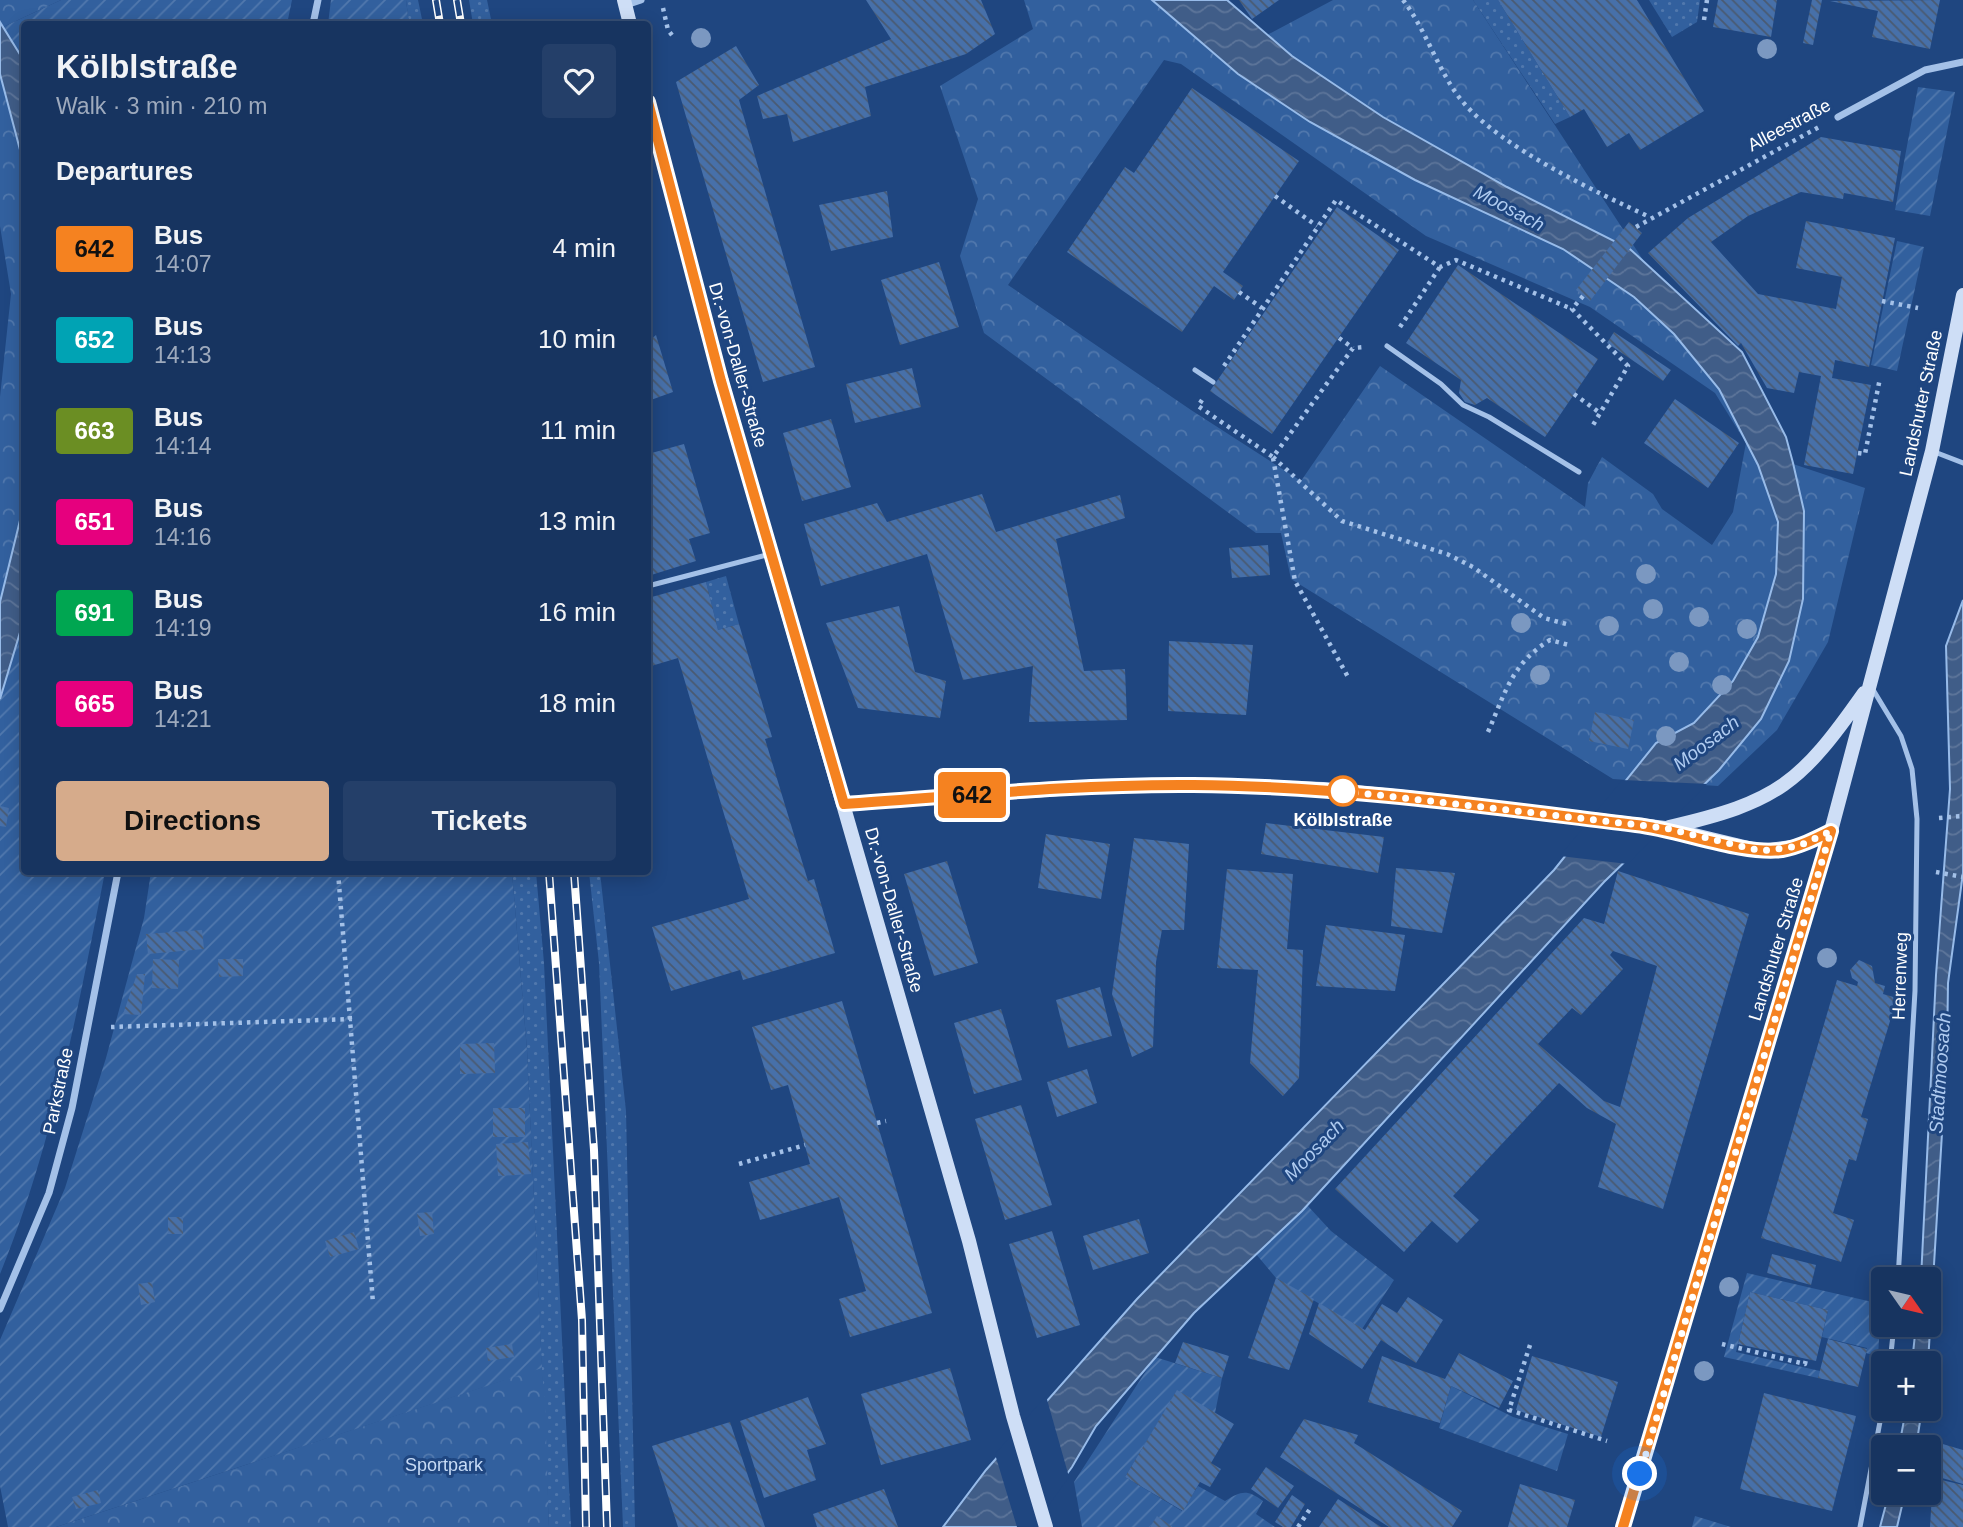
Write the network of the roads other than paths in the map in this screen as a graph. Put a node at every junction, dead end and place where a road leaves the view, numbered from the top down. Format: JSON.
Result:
{"nodes":[{"id":1,"x":318,"y":0,"type":"edge"},
{"id":2,"x":641,"y":0,"type":"edge"},
{"id":3,"x":625,"y":2,"type":"edge"},
{"id":4,"x":314,"y":21,"type":"edge"},
{"id":5,"x":629,"y":21,"type":"edge"},
{"id":6,"x":1963,"y":62,"type":"edge"},
{"id":7,"x":651,"y":113,"type":"edge"},
{"id":8,"x":1838,"y":117,"type":"road end"},
{"id":9,"x":1963,"y":295,"type":"edge"},
{"id":10,"x":1387,"y":346,"type":"road end"},
{"id":11,"x":1195,"y":370,"type":"dead end"},
{"id":12,"x":1213,"y":382,"type":"road end"},
{"id":13,"x":1932,"y":451,"type":"junction"},
{"id":14,"x":1963,"y":463,"type":"edge"},
{"id":15,"x":1579,"y":472,"type":"dead end"},
{"id":16,"x":772,"y":554,"type":"junction"},
{"id":17,"x":651,"y":585,"type":"edge"},
{"id":18,"x":1870,"y":684,"type":"junction"},
{"id":19,"x":844,"y":804,"type":"junction"},
{"id":20,"x":1665,"y":828,"type":"junction"},
{"id":21,"x":1831,"y":831,"type":"junction"},
{"id":22,"x":117,"y":875,"type":"edge"},
{"id":23,"x":1899,"y":1267,"type":"edge"},
{"id":24,"x":0,"y":1309,"type":"edge"},
{"id":25,"x":1880,"y":1421,"type":"edge"},
{"id":26,"x":1045,"y":1525,"type":"edge"},
{"id":27,"x":1623,"y":1527,"type":"edge"},
{"id":28,"x":1860,"y":1527,"type":"edge"}],
"edges":[{"from":1,"to":4,"type":"street"},
{"from":2,"to":3,"type":"street"},
{"from":3,"to":5,"type":"main road"},
{"from":6,"to":8,"type":"street","name":"Alleestraße"},
{"from":7,"to":16,"type":"main road","name":"Dr.-von-Daller-Straße"},
{"from":9,"to":13,"type":"main road","name":"Landshuter Straße"},
{"from":10,"to":15,"type":"lane"},
{"from":11,"to":12,"type":"lane"},
{"from":13,"to":14,"type":"lane"},
{"from":13,"to":18,"type":"main road","name":"Landshuter Straße"},
{"from":16,"to":17,"type":"lane"},
{"from":16,"to":19,"type":"main road","name":"Dr.-von-Daller-Straße"},
{"from":18,"to":20,"type":"main road"},
{"from":18,"to":21,"type":"main road","name":"Landshuter Straße"},
{"from":18,"to":23,"type":"lane","name":"Herrenweg"},
{"from":19,"to":20,"type":"main road"},
{"from":19,"to":26,"type":"main road","name":"Dr.-von-Daller-Straße"},
{"from":20,"to":21,"type":"main road"},
{"from":21,"to":27,"type":"street","name":"Landshuter Straße"},
{"from":22,"to":24,"type":"street","name":"Parkstraße"},
{"from":25,"to":28,"type":"lane"}]}
